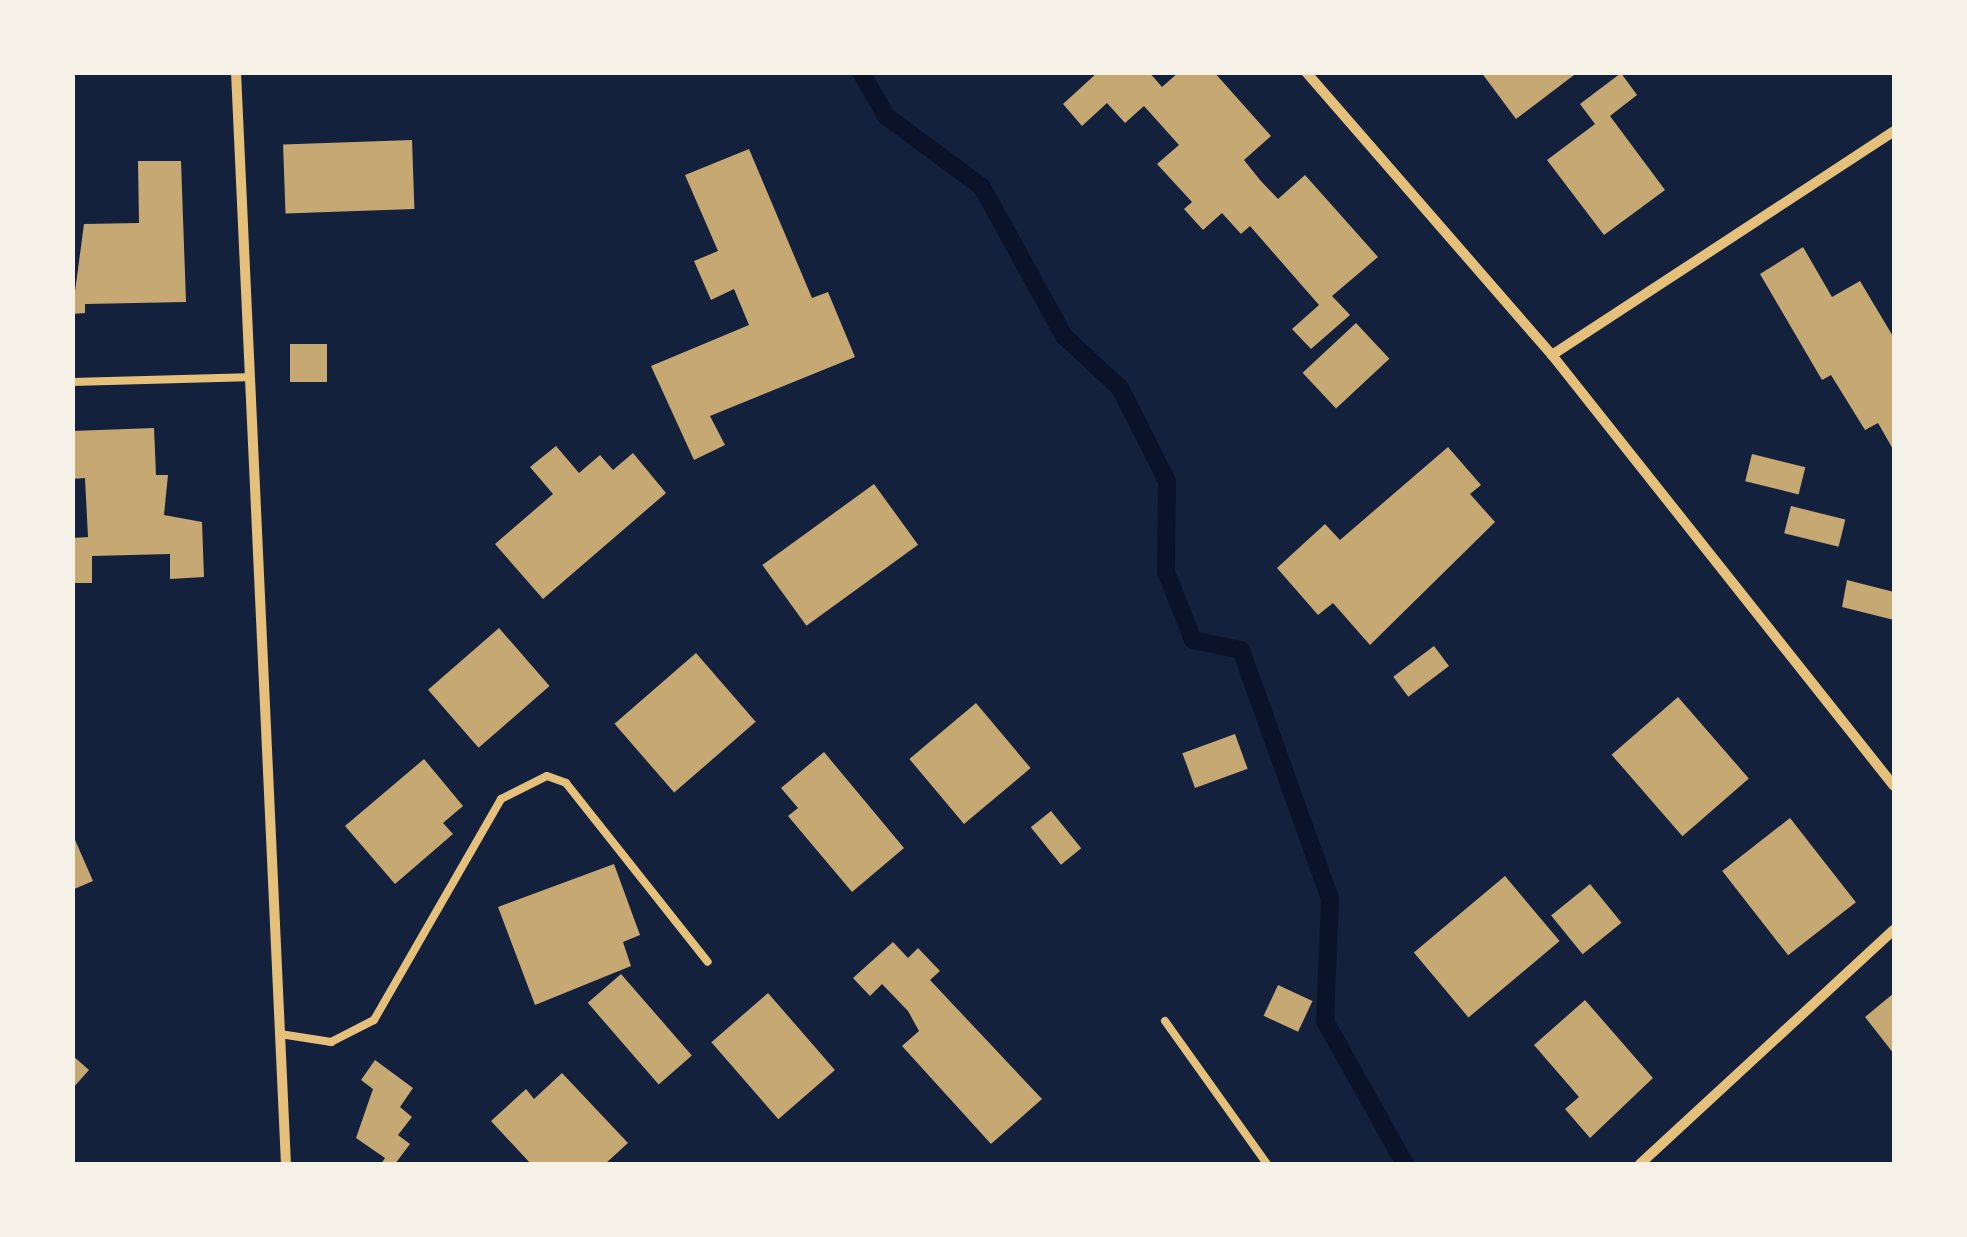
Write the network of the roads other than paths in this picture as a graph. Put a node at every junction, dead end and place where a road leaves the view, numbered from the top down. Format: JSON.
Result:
{"nodes":[{"id":1,"x":236,"y":72,"type":"edge"},
{"id":2,"x":1306,"y":72,"type":"edge"},
{"id":3,"x":1894,"y":131,"type":"edge"},
{"id":4,"x":1552,"y":355,"type":"junction"},
{"id":5,"x":246,"y":378,"type":"junction"},
{"id":6,"x":72,"y":382,"type":"edge"},
{"id":7,"x":1894,"y":786,"type":"edge"},
{"id":8,"x":1894,"y":930,"type":"edge"},
{"id":9,"x":708,"y":962,"type":"dead end"},
{"id":10,"x":1165,"y":1021,"type":"dead end"},
{"id":11,"x":280,"y":1034,"type":"junction"},
{"id":12,"x":286,"y":1164,"type":"edge"},
{"id":13,"x":1267,"y":1164,"type":"edge"},
{"id":14,"x":1640,"y":1164,"type":"edge"}],
"edges":[{"from":1,"to":5,"type":"street"},
{"from":2,"to":4,"type":"street"},
{"from":3,"to":4,"type":"street"},
{"from":4,"to":7,"type":"street"},
{"from":5,"to":6,"type":"lane"},
{"from":5,"to":11,"type":"street"},
{"from":8,"to":14,"type":"street"},
{"from":9,"to":11,"type":"lane"},
{"from":10,"to":13,"type":"lane"},
{"from":11,"to":12,"type":"street"}]}
